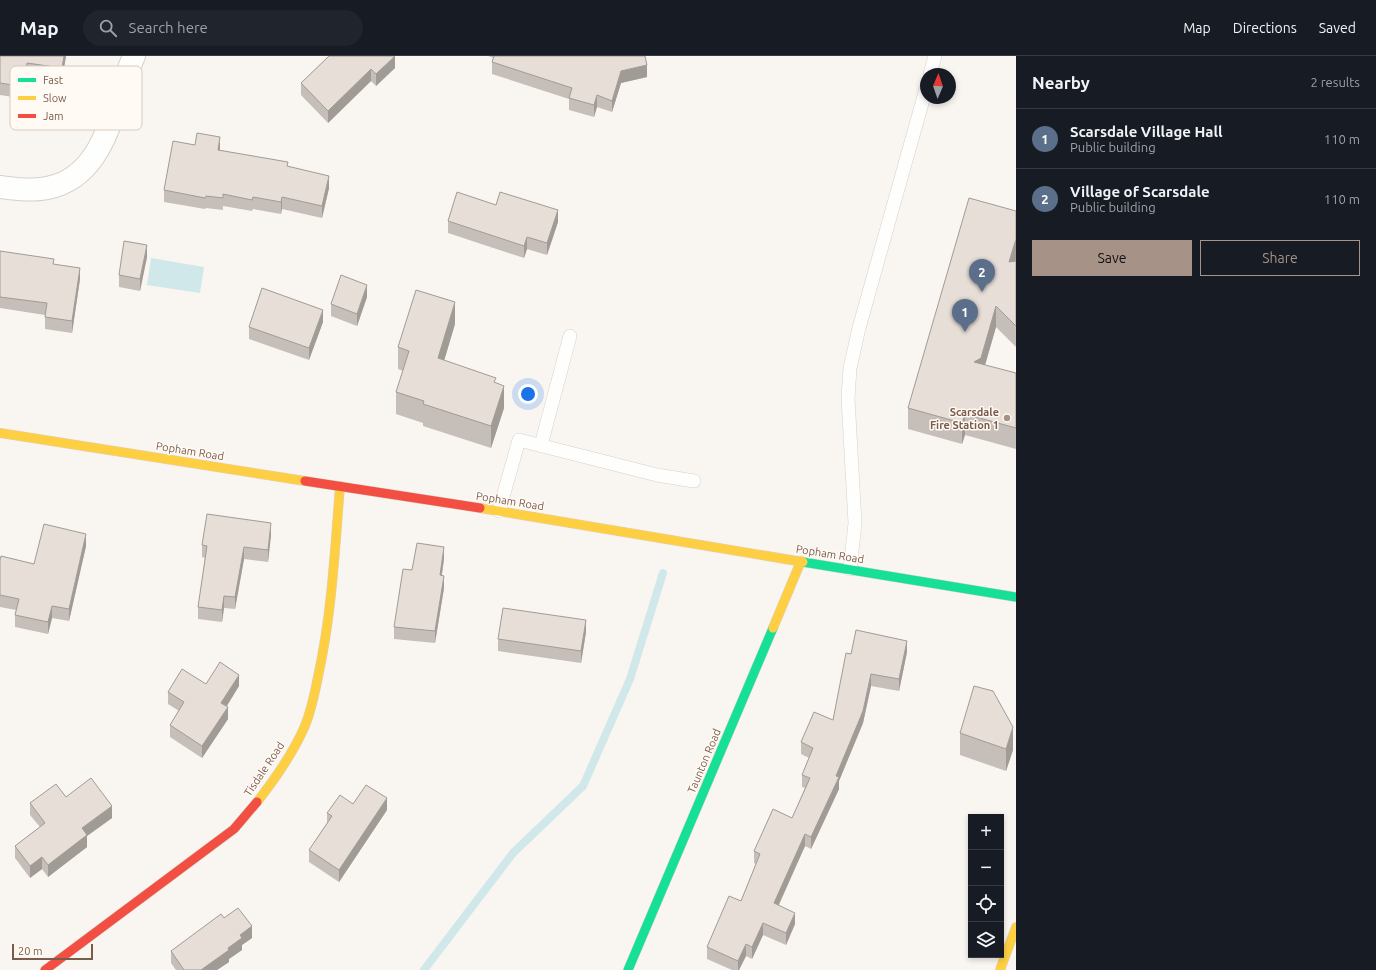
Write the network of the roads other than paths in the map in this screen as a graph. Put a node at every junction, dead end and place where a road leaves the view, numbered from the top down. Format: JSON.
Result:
{"nodes":[{"id":1,"x":134,"y":56,"type":"edge"},
{"id":2,"x":935,"y":56,"type":"edge"},
{"id":3,"x":130,"y":66,"type":"edge"},
{"id":4,"x":932,"y":68,"type":"edge"},
{"id":5,"x":922,"y":104,"type":"edge"},
{"id":6,"x":108,"y":130,"type":"edge"},
{"id":7,"x":0,"y":187,"type":"edge"},
{"id":8,"x":570,"y":336,"type":"dead end"},
{"id":9,"x":0,"y":433,"type":"edge"},
{"id":10,"x":541,"y":446,"type":"junction"},
{"id":11,"x":694,"y":481,"type":"dead end"},
{"id":12,"x":340,"y":486,"type":"junction"},
{"id":13,"x":499,"y":511,"type":"junction"},
{"id":14,"x":801,"y":561,"type":"junction"},
{"id":15,"x":850,"y":569,"type":"junction"},
{"id":16,"x":1016,"y":596,"type":"edge"},
{"id":17,"x":1016,"y":927,"type":"edge"},
{"id":18,"x":45,"y":970,"type":"edge"},
{"id":19,"x":628,"y":970,"type":"edge"},
{"id":20,"x":1000,"y":970,"type":"edge"}],
"edges":[{"from":1,"to":3,"type":"street"},
{"from":2,"to":4,"type":"lane"},
{"from":5,"to":15,"type":"lane"},
{"from":6,"to":7,"type":"street"},
{"from":8,"to":10,"type":"lane"},
{"from":9,"to":12,"type":"main road","name":"Popham Road"},
{"from":10,"to":11,"type":"lane"},
{"from":10,"to":13,"type":"lane"},
{"from":12,"to":13,"type":"main road","name":"Popham Road"},
{"from":12,"to":18,"type":"main road","name":"Tisdale Road"},
{"from":13,"to":14,"type":"main road","name":"Popham Road"},
{"from":14,"to":15,"type":"main road","name":"Popham Road"},
{"from":14,"to":19,"type":"main road","name":"Taunton Road"},
{"from":15,"to":16,"type":"main road","name":"Popham Road"},
{"from":17,"to":20,"type":"main road"}]}
